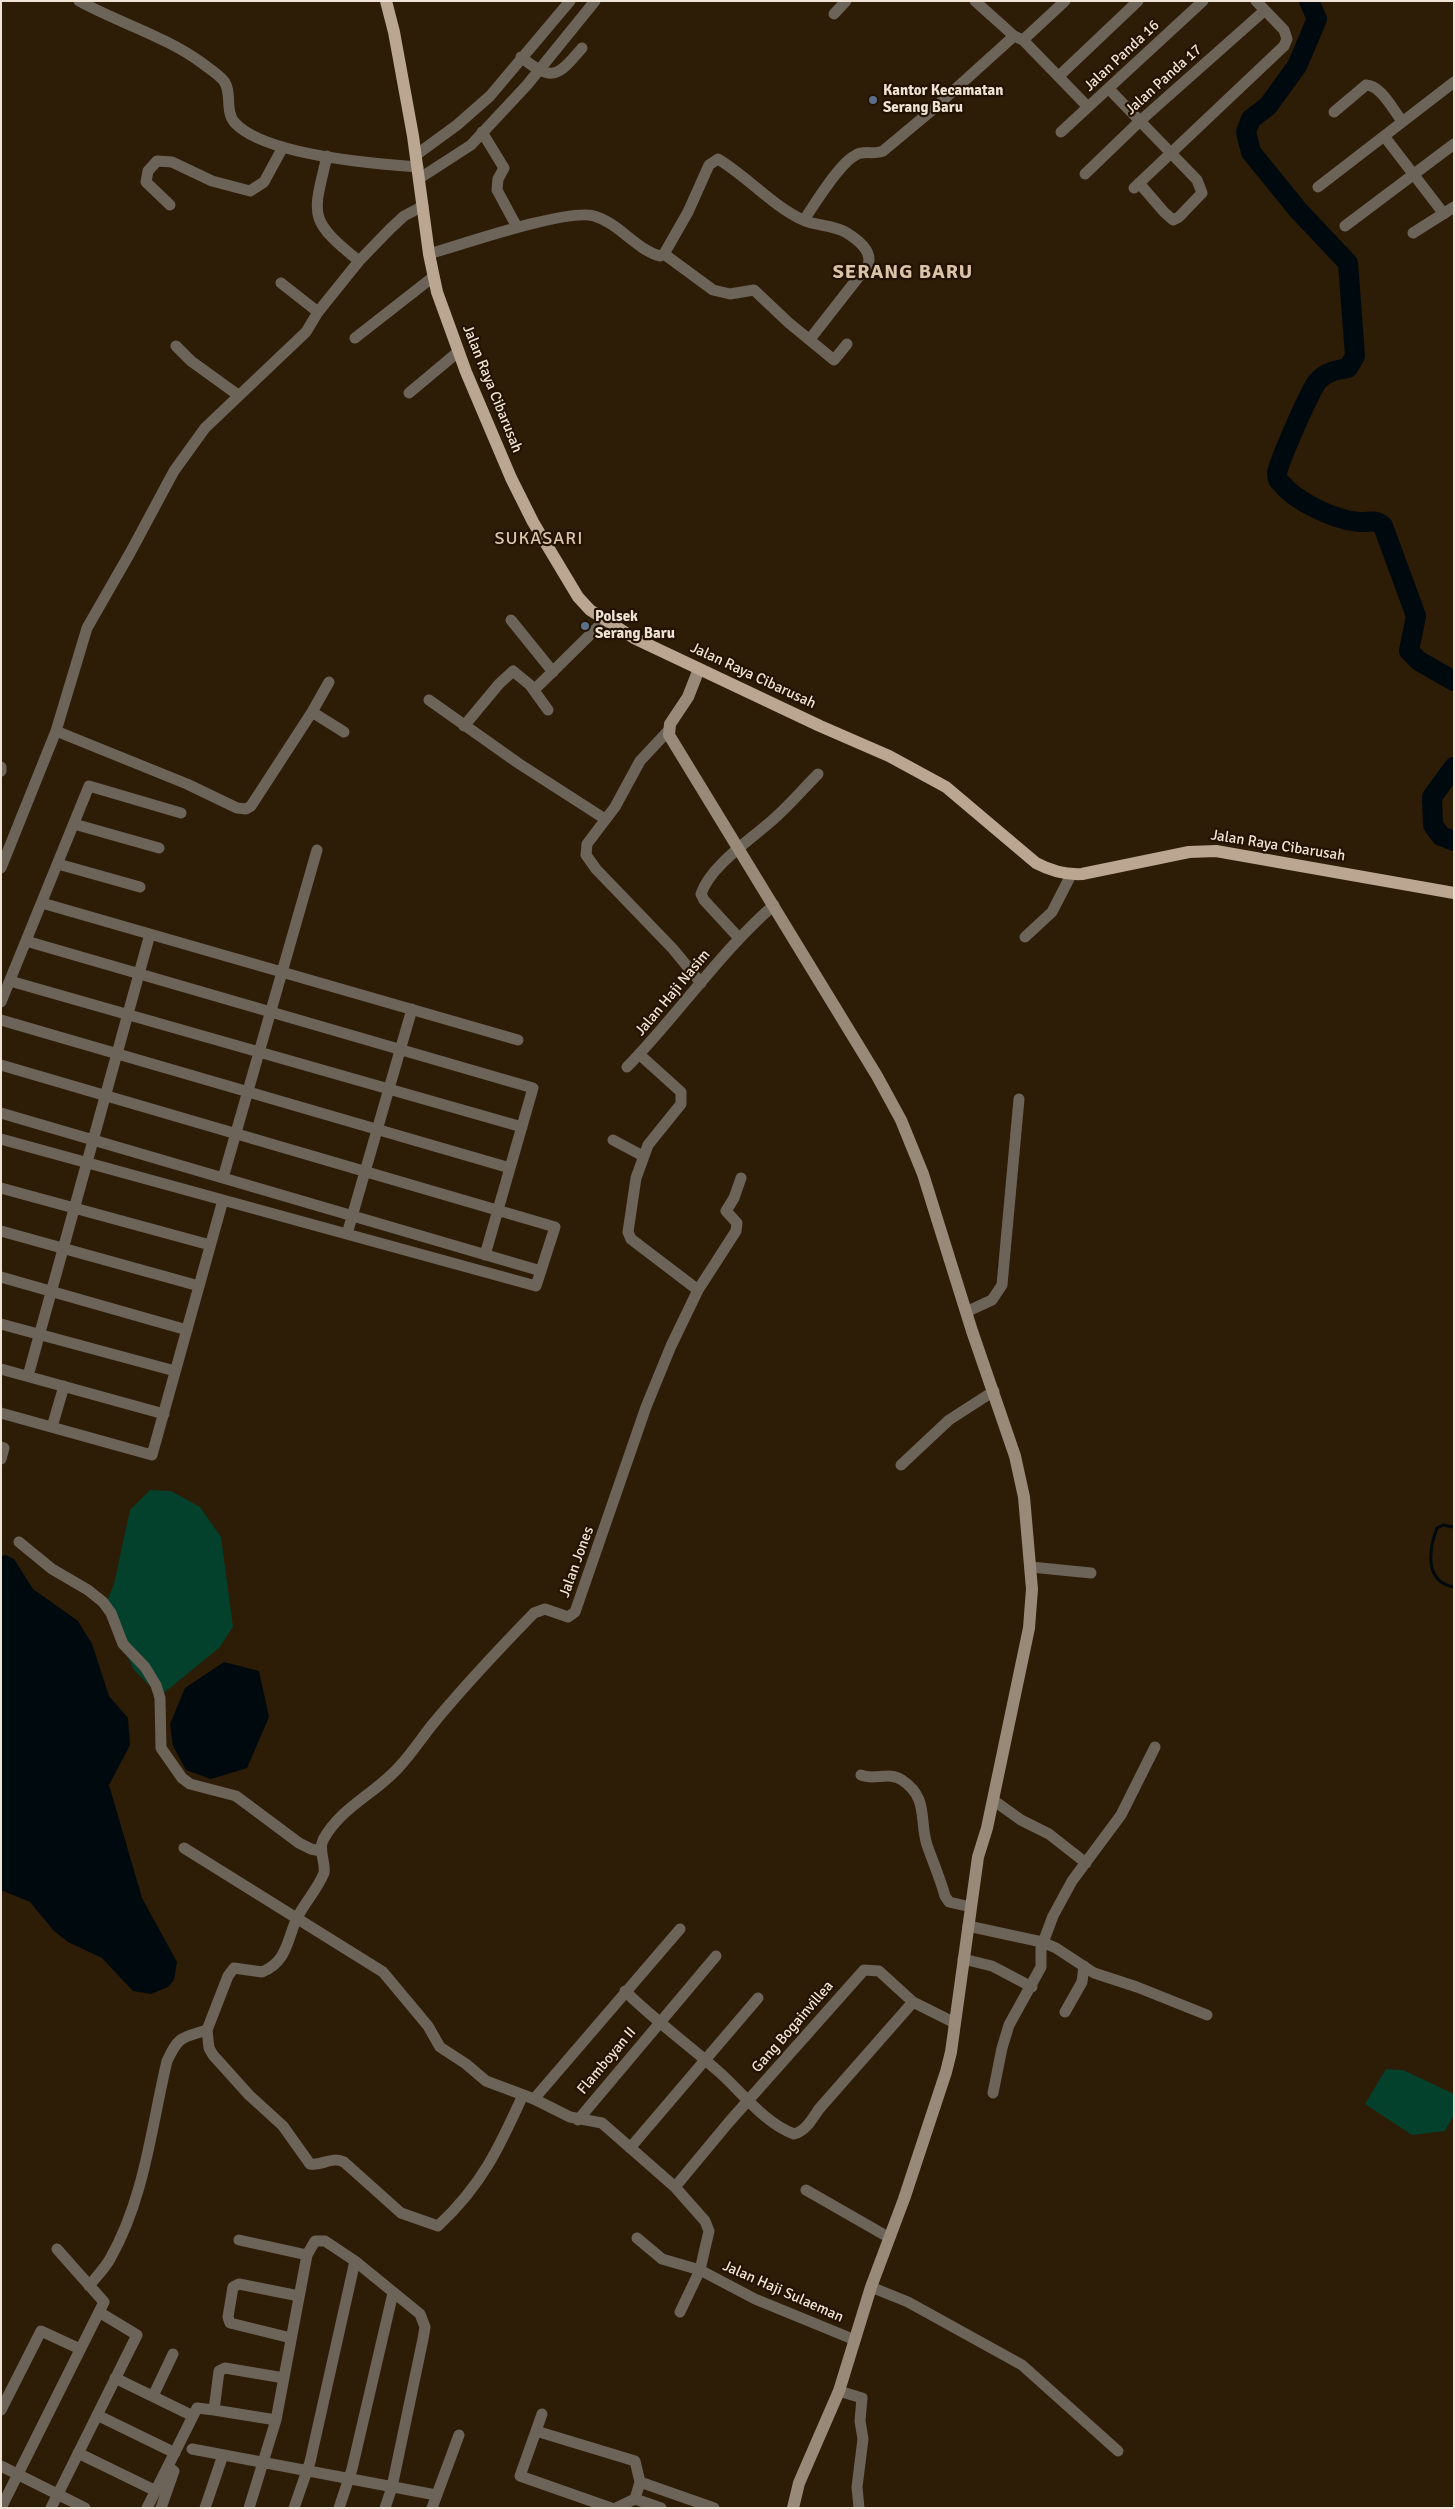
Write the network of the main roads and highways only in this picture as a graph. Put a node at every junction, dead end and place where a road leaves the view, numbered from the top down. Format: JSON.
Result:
{"nodes":[{"id":1,"x":386,"y":1,"type":"edge"},
{"id":2,"x":1454,"y":893,"type":"edge"}],
"edges":[{"from":1,"to":2,"type":"main road","name":"Jalan Raya Cibarusah"}]}
